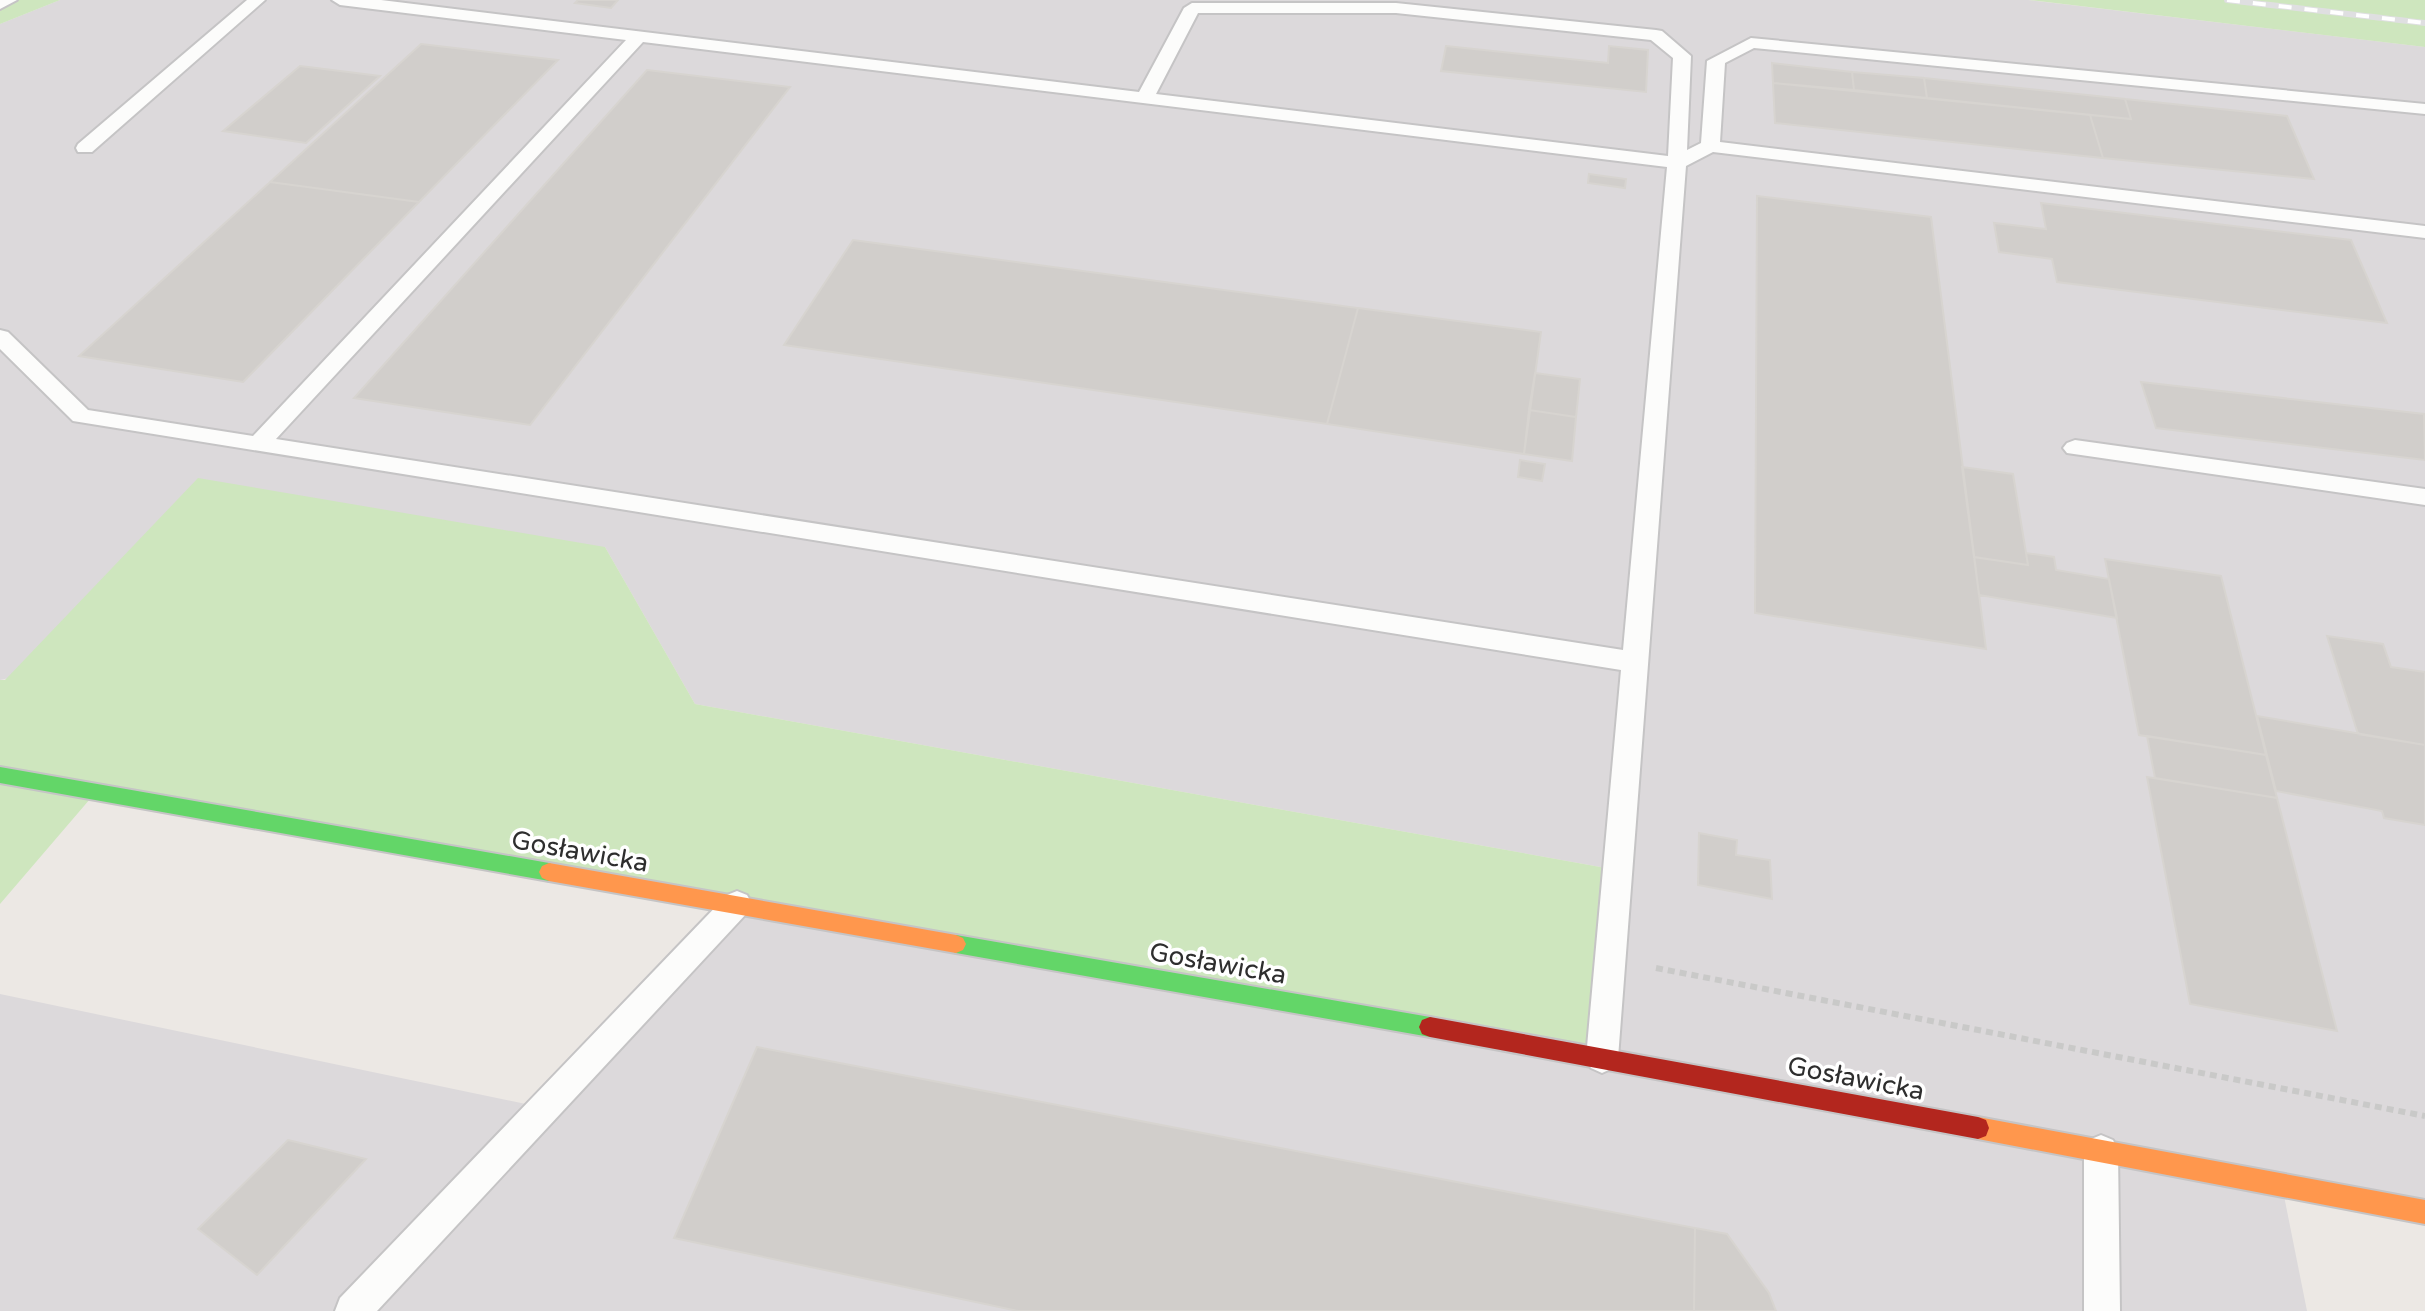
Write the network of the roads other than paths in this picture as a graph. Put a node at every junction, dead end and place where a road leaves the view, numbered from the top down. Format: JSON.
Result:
{"nodes":[{"id":1,"x":9,"y":0,"type":"edge"},
{"id":2,"x":257,"y":0,"type":"edge"},
{"id":3,"x":340,"y":0,"type":"edge"},
{"id":4,"x":0,"y":4,"type":"edge"},
{"id":5,"x":639,"y":36,"type":"junction"},
{"id":6,"x":1145,"y":98,"type":"junction"},
{"id":7,"x":2425,"y":109,"type":"edge"},
{"id":8,"x":1710,"y":146,"type":"junction"},
{"id":9,"x":85,"y":148,"type":"dead end"},
{"id":10,"x":1677,"y":163,"type":"junction"},
{"id":11,"x":2425,"y":232,"type":"edge"},
{"id":12,"x":0,"y":337,"type":"edge"},
{"id":13,"x":258,"y":444,"type":"junction"},
{"id":14,"x":2075,"y":448,"type":"dead end"},
{"id":15,"x":2425,"y":497,"type":"edge"},
{"id":16,"x":1635,"y":662,"type":"junction"},
{"id":17,"x":0,"y":775,"type":"edge"},
{"id":18,"x":737,"y":904,"type":"junction"},
{"id":19,"x":1602,"y":1058,"type":"junction"},
{"id":20,"x":2101,"y":1151,"type":"junction"},
{"id":21,"x":2425,"y":1212,"type":"edge"},
{"id":22,"x":353,"y":1311,"type":"edge"},
{"id":23,"x":2102,"y":1311,"type":"edge"}],
"edges":[{"from":1,"to":4,"type":"lane"},
{"from":2,"to":9,"type":"lane"},
{"from":3,"to":5,"type":"lane"},
{"from":5,"to":6,"type":"lane"},
{"from":5,"to":13,"type":"lane"},
{"from":6,"to":10,"type":"lane"},
{"from":6,"to":10,"type":"lane"},
{"from":7,"to":8,"type":"lane"},
{"from":8,"to":10,"type":"lane"},
{"from":8,"to":11,"type":"lane"},
{"from":10,"to":16,"type":"lane"},
{"from":12,"to":13,"type":"lane"},
{"from":13,"to":16,"type":"lane"},
{"from":14,"to":15,"type":"lane"},
{"from":16,"to":19,"type":"lane"},
{"from":17,"to":18,"type":"street","name":"Gosławicka"},
{"from":18,"to":19,"type":"street","name":"Gosławicka"},
{"from":18,"to":22,"type":"lane"},
{"from":19,"to":20,"type":"street","name":"Gosławicka"},
{"from":20,"to":21,"type":"street","name":"Gosławicka"},
{"from":20,"to":23,"type":"lane"}]}
